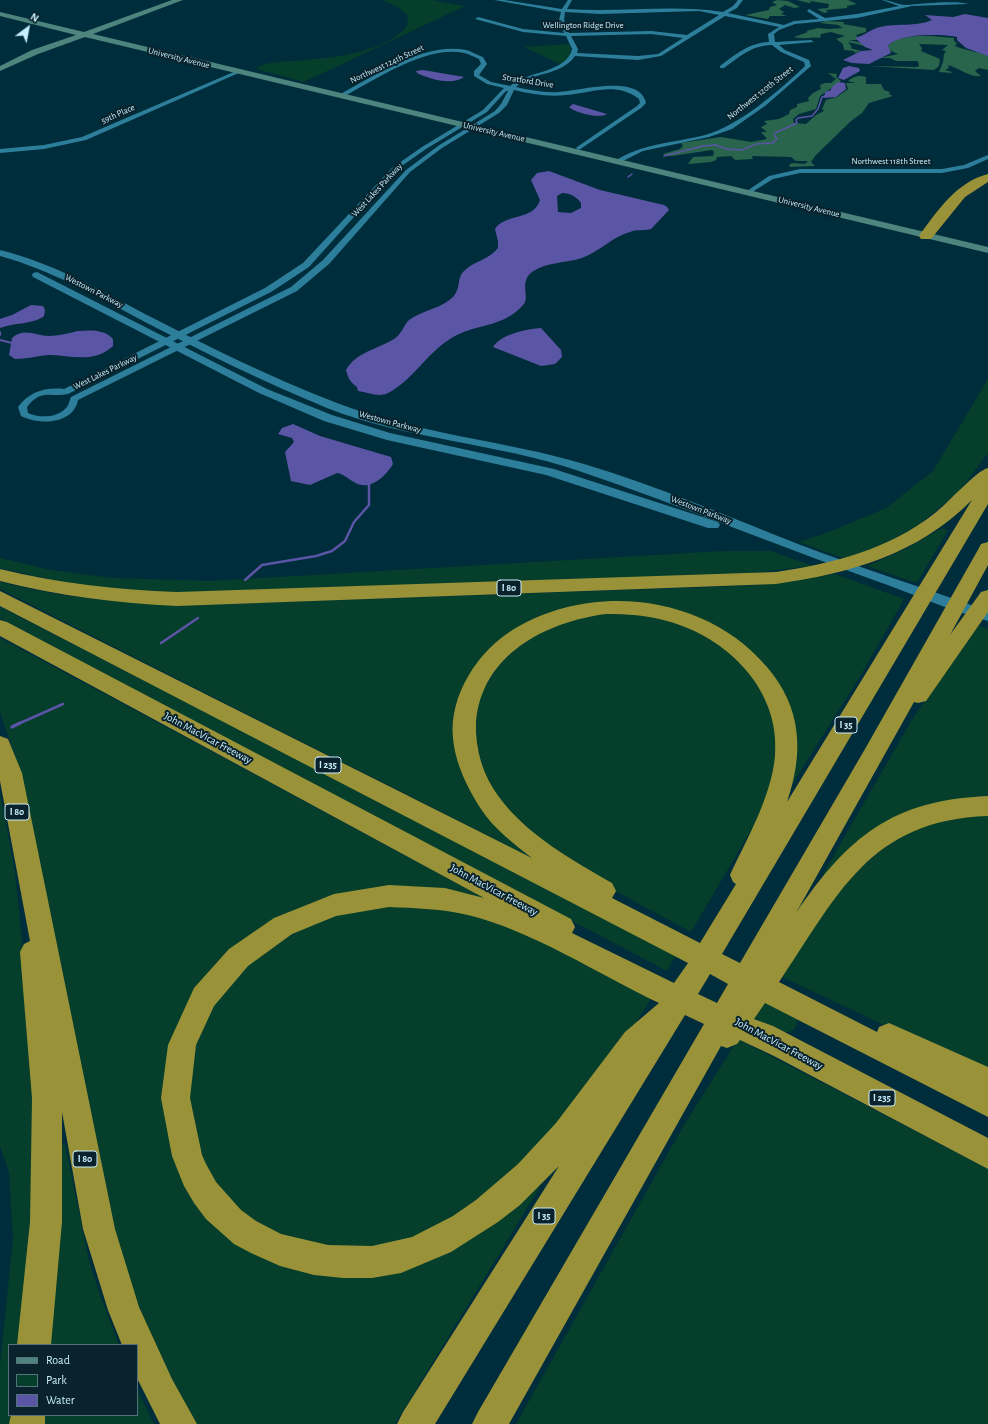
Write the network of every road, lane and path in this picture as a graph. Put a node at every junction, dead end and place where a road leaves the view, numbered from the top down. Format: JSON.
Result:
{"nodes":[{"id":1,"x":168,"y":0,"type":"edge"},
{"id":2,"x":179,"y":0,"type":"edge"},
{"id":3,"x":496,"y":0,"type":"edge"},
{"id":4,"x":570,"y":0,"type":"edge"},
{"id":5,"x":741,"y":0,"type":"edge"},
{"id":6,"x":884,"y":0,"type":"edge"},
{"id":7,"x":966,"y":4,"type":"dead end"},
{"id":8,"x":905,"y":7,"type":"junction"},
{"id":9,"x":0,"y":10,"type":"edge"},
{"id":10,"x":809,"y":10,"type":"dead end"},
{"id":11,"x":563,"y":11,"type":"junction"},
{"id":12,"x":0,"y":14,"type":"edge"},
{"id":13,"x":725,"y":14,"type":"junction"},
{"id":14,"x":478,"y":19,"type":"dead end"},
{"id":15,"x":825,"y":20,"type":"junction"},
{"id":16,"x":783,"y":26,"type":"junction"},
{"id":17,"x":83,"y":32,"type":"junction"},
{"id":18,"x":565,"y":34,"type":"junction"},
{"id":19,"x":688,"y":37,"type":"junction"},
{"id":20,"x":772,"y":42,"type":"junction"},
{"id":21,"x":811,"y":42,"type":"dead end"},
{"id":22,"x":438,"y":43,"type":"dead end"},
{"id":23,"x":443,"y":51,"type":"junction"},
{"id":24,"x":574,"y":54,"type":"junction"},
{"id":25,"x":0,"y":62,"type":"edge"},
{"id":26,"x":722,"y":67,"type":"dead end"},
{"id":27,"x":0,"y":69,"type":"edge"},
{"id":28,"x":238,"y":72,"type":"junction"},
{"id":29,"x":514,"y":86,"type":"junction"},
{"id":30,"x":343,"y":95,"type":"junction"},
{"id":31,"x":470,"y":125,"type":"junction"},
{"id":32,"x":579,"y":148,"type":"junction"},
{"id":33,"x":0,"y":152,"type":"edge"},
{"id":34,"x":988,"y":157,"type":"edge"},
{"id":35,"x":620,"y":160,"type":"junction"},
{"id":36,"x":792,"y":173,"type":"junction"},
{"id":37,"x":988,"y":178,"type":"edge"},
{"id":38,"x":988,"y":187,"type":"edge"},
{"id":39,"x":750,"y":191,"type":"junction"},
{"id":40,"x":766,"y":194,"type":"junction"},
{"id":41,"x":932,"y":234,"type":"junction"},
{"id":42,"x":988,"y":245,"type":"edge"},
{"id":43,"x":988,"y":250,"type":"edge"},
{"id":44,"x":0,"y":253,"type":"edge"},
{"id":45,"x":0,"y":262,"type":"edge"},
{"id":46,"x":180,"y":334,"type":"junction"},
{"id":47,"x":191,"y":340,"type":"junction"},
{"id":48,"x":165,"y":341,"type":"junction"},
{"id":49,"x":177,"y":347,"type":"junction"},
{"id":50,"x":65,"y":392,"type":"junction"},
{"id":51,"x":74,"y":398,"type":"junction"},
{"id":52,"x":988,"y":473,"type":"edge"},
{"id":53,"x":988,"y":489,"type":"edge"},
{"id":54,"x":796,"y":548,"type":"junction"},
{"id":55,"x":988,"y":548,"type":"edge"},
{"id":56,"x":0,"y":575,"type":"edge"},
{"id":57,"x":988,"y":597,"type":"edge"},
{"id":58,"x":0,"y":598,"type":"edge"},
{"id":59,"x":988,"y":616,"type":"edge"},
{"id":60,"x":0,"y":627,"type":"edge"},
{"id":61,"x":0,"y":745,"type":"edge"},
{"id":62,"x":873,"y":755,"type":"junction"},
{"id":63,"x":988,"y":806,"type":"edge"},
{"id":64,"x":31,"y":881,"type":"junction"},
{"id":65,"x":656,"y":933,"type":"junction"},
{"id":66,"x":704,"y":960,"type":"junction"},
{"id":67,"x":632,"y":970,"type":"junction"},
{"id":68,"x":798,"y":1005,"type":"junction"},
{"id":69,"x":673,"y":1008,"type":"junction"},
{"id":70,"x":988,"y":1081,"type":"edge"},
{"id":71,"x":988,"y":1103,"type":"edge"},
{"id":72,"x":650,"y":1144,"type":"junction"},
{"id":73,"x":988,"y":1154,"type":"edge"},
{"id":74,"x":34,"y":1344,"type":"edge"},
{"id":75,"x":179,"y":1424,"type":"edge"},
{"id":76,"x":415,"y":1424,"type":"edge"},
{"id":77,"x":490,"y":1424,"type":"edge"}],
"edges":[{"from":1,"to":17,"type":"main road"},
{"from":2,"to":17,"type":"main road"},
{"from":3,"to":11,"type":"street"},
{"from":4,"to":11,"type":"street"},
{"from":5,"to":13,"type":"street"},
{"from":6,"to":8,"type":"street"},
{"from":7,"to":8,"type":"street"},
{"from":8,"to":15,"type":"street"},
{"from":9,"to":17,"type":"main road","name":"University Avenue"},
{"from":10,"to":15,"type":"street"},
{"from":11,"to":13,"type":"street"},
{"from":11,"to":18,"type":"street"},
{"from":12,"to":17,"type":"main road","name":"University Avenue"},
{"from":13,"to":16,"type":"street"},
{"from":13,"to":19,"type":"street"},
{"from":14,"to":18,"type":"street","name":"Wellington Ridge Drive"},
{"from":15,"to":16,"type":"street"},
{"from":16,"to":20,"type":"street"},
{"from":17,"to":25,"type":"main road"},
{"from":17,"to":27,"type":"main road"},
{"from":17,"to":28,"type":"main road","name":"University Avenue"},
{"from":17,"to":30,"type":"main road","name":"University Avenue"},
{"from":18,"to":19,"type":"street","name":"Wellington Ridge Drive"},
{"from":18,"to":24,"type":"street"},
{"from":19,"to":24,"type":"street"},
{"from":20,"to":21,"type":"street"},
{"from":20,"to":26,"type":"street"},
{"from":20,"to":35,"type":"street","name":"Northwest 120th Street"},
{"from":22,"to":23,"type":"street"},
{"from":23,"to":29,"type":"street","name":"Stratford Drive"},
{"from":23,"to":30,"type":"street","name":"Northwest 124th Street"},
{"from":24,"to":29,"type":"street"},
{"from":28,"to":30,"type":"main road","name":"University Avenue"},
{"from":28,"to":33,"type":"street","name":"59th Place"},
{"from":29,"to":31,"type":"street"},
{"from":29,"to":31,"type":"street"},
{"from":29,"to":32,"type":"street","name":"Stratford Drive"},
{"from":30,"to":31,"type":"main road","name":"University Avenue"},
{"from":31,"to":32,"type":"main road","name":"University Avenue"},
{"from":31,"to":35,"type":"main road","name":"University Avenue"},
{"from":31,"to":46,"type":"street","name":"West Lakes Parkway"},
{"from":31,"to":47,"type":"street","name":"West Lakes Parkway"},
{"from":32,"to":35,"type":"main road","name":"University Avenue"},
{"from":34,"to":36,"type":"street","name":"Northwest 118th Street"},
{"from":35,"to":39,"type":"main road","name":"University Avenue"},
{"from":36,"to":39,"type":"street","name":"Northwest 118th Street"},
{"from":36,"to":40,"type":"street","name":"Northwest 118th Street"},
{"from":37,"to":41,"type":"highway"},
{"from":38,"to":41,"type":"highway"},
{"from":39,"to":40,"type":"main road","name":"University Avenue"},
{"from":40,"to":41,"type":"main road","name":"University Avenue"},
{"from":41,"to":42,"type":"main road","name":"University Avenue"},
{"from":41,"to":43,"type":"main road","name":"University Avenue"},
{"from":44,"to":46,"type":"street","name":"Westown Parkway"},
{"from":45,"to":48,"type":"street","name":"Westown Parkway"},
{"from":46,"to":47,"type":"street","name":"Westown Parkway"},
{"from":46,"to":48,"type":"street","name":"West Lakes Parkway"},
{"from":47,"to":49,"type":"street","name":"West Lakes Parkway"},
{"from":47,"to":54,"type":"street","name":"Westown Parkway"},
{"from":48,"to":49,"type":"street","name":"Westown Parkway"},
{"from":48,"to":50,"type":"street","name":"West Lakes Parkway"},
{"from":49,"to":51,"type":"street","name":"West Lakes Parkway"},
{"from":49,"to":54,"type":"street","name":"Westown Parkway"},
{"from":50,"to":51,"type":"street"},
{"from":50,"to":51,"type":"street","name":"West Lakes Parkway"},
{"from":52,"to":56,"type":"highway","number":"I 80"},
{"from":53,"to":66,"type":"highway","number":"I 35"},
{"from":54,"to":59,"type":"street","name":"Westown Parkway"},
{"from":55,"to":62,"type":"highway"},
{"from":57,"to":62,"type":"highway"},
{"from":58,"to":65,"type":"highway","number":"I 235"},
{"from":60,"to":67,"type":"highway","name":"John MacVicar Freeway"},
{"from":61,"to":64,"type":"highway","number":"I 80"},
{"from":62,"to":72,"type":"highway"},
{"from":63,"to":72,"type":"highway"},
{"from":64,"to":74,"type":"highway"},
{"from":64,"to":75,"type":"highway","number":"I 80"},
{"from":65,"to":66,"type":"highway"},
{"from":65,"to":68,"type":"highway","number":"I 235"},
{"from":66,"to":69,"type":"highway","number":"I 35"},
{"from":67,"to":69,"type":"highway"},
{"from":67,"to":73,"type":"highway","name":"John MacVicar Freeway","number":"I 235"},
{"from":68,"to":70,"type":"highway"},
{"from":68,"to":71,"type":"highway","number":"I 235"},
{"from":69,"to":76,"type":"highway","number":"I 35"},
{"from":72,"to":77,"type":"highway"}]}
